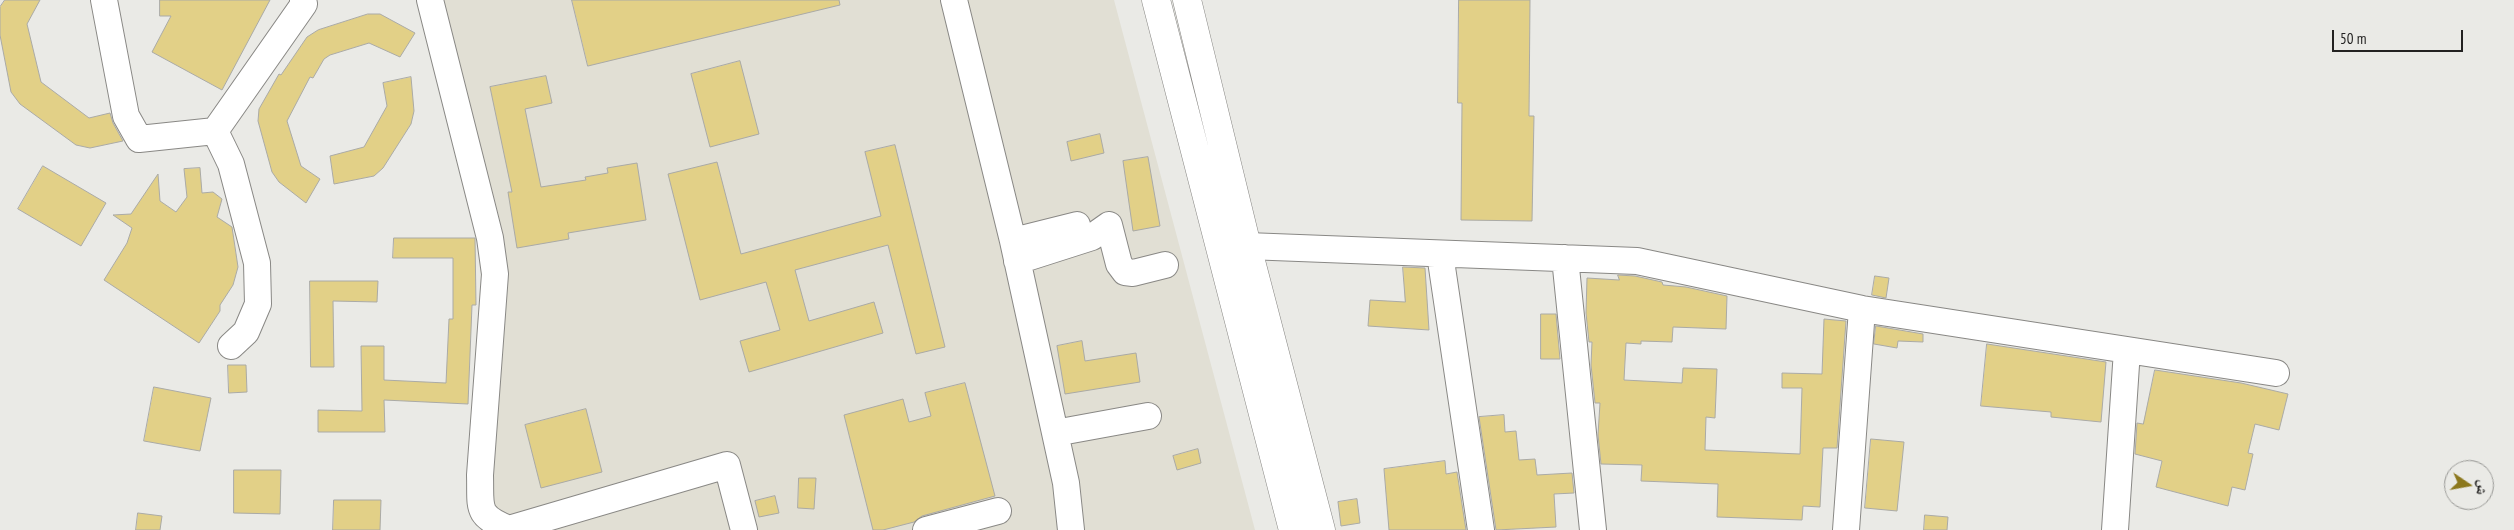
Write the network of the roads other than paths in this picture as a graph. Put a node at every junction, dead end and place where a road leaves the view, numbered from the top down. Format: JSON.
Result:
{"nodes":[{"id":1,"x":104,"y":0,"type":"edge"},
{"id":2,"x":303,"y":0,"type":"edge"},
{"id":3,"x":430,"y":0,"type":"edge"},
{"id":4,"x":954,"y":0,"type":"edge"},
{"id":5,"x":1156,"y":0,"type":"edge"},
{"id":6,"x":1187,"y":0,"type":"edge"},
{"id":7,"x":216,"y":131,"type":"junction"},
{"id":8,"x":1247,"y":246,"type":"junction"},
{"id":9,"x":1015,"y":251,"type":"junction"},
{"id":10,"x":1440,"y":254,"type":"junction"},
{"id":11,"x":1566,"y":258,"type":"junction"},
{"id":12,"x":1165,"y":265,"type":"dead end"},
{"id":13,"x":1862,"y":309,"type":"junction"},
{"id":14,"x":231,"y":346,"type":"dead end"},
{"id":15,"x":2127,"y":350,"type":"junction"},
{"id":16,"x":2276,"y":373,"type":"dead end"},
{"id":17,"x":1148,"y":416,"type":"dead end"},
{"id":18,"x":1055,"y":433,"type":"junction"},
{"id":19,"x":998,"y":511,"type":"dead end"},
{"id":20,"x":744,"y":530,"type":"edge"},
{"id":21,"x":926,"y":530,"type":"edge"},
{"id":22,"x":1071,"y":530,"type":"edge"},
{"id":23,"x":1293,"y":530,"type":"edge"},
{"id":24,"x":1321,"y":530,"type":"edge"},
{"id":25,"x":1481,"y":530,"type":"edge"},
{"id":26,"x":1593,"y":530,"type":"edge"},
{"id":27,"x":1846,"y":530,"type":"edge"},
{"id":28,"x":2115,"y":530,"type":"edge"}],
"edges":[{"from":1,"to":7,"type":"street"},
{"from":2,"to":7,"type":"street"},
{"from":3,"to":20,"type":"street"},
{"from":4,"to":9,"type":"street"},
{"from":5,"to":23,"type":"highway"},
{"from":6,"to":8,"type":"highway"},
{"from":7,"to":14,"type":"street"},
{"from":8,"to":10,"type":"street"},
{"from":8,"to":24,"type":"highway"},
{"from":9,"to":12,"type":"street"},
{"from":9,"to":18,"type":"street"},
{"from":10,"to":11,"type":"street"},
{"from":10,"to":25,"type":"street"},
{"from":11,"to":13,"type":"street"},
{"from":11,"to":26,"type":"street"},
{"from":13,"to":15,"type":"street"},
{"from":13,"to":27,"type":"street"},
{"from":15,"to":16,"type":"street"},
{"from":15,"to":28,"type":"street"},
{"from":17,"to":18,"type":"street"},
{"from":18,"to":22,"type":"street"},
{"from":19,"to":21,"type":"street"}]}
